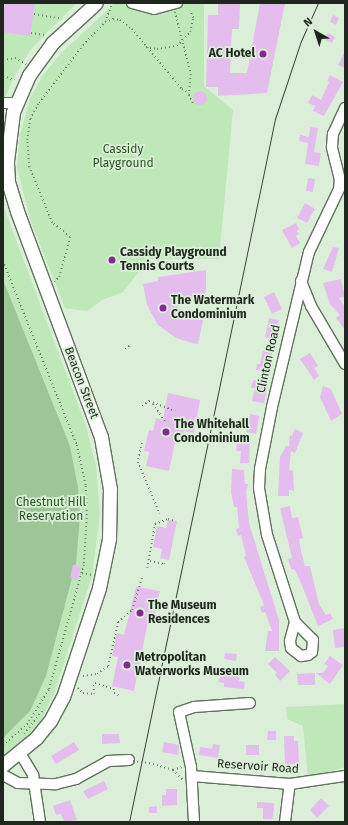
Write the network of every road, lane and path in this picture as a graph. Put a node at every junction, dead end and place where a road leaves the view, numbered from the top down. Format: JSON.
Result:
{"nodes":[{"id":1,"x":112,"y":3,"type":"edge"},
{"id":2,"x":132,"y":3,"type":"edge"},
{"id":3,"x":94,"y":4,"type":"edge"},
{"id":4,"x":175,"y":4,"type":"edge"},
{"id":5,"x":190,"y":11,"type":"dead end"},
{"id":6,"x":34,"y":14,"type":"dead end"},
{"id":7,"x":62,"y":19,"type":"dead end"},
{"id":8,"x":104,"y":22,"type":"junction"},
{"id":9,"x":31,"y":33,"type":"dead end"},
{"id":10,"x":46,"y":36,"type":"dead end"},
{"id":11,"x":183,"y":39,"type":"junction"},
{"id":12,"x":146,"y":47,"type":"junction"},
{"id":13,"x":3,"y":60,"type":"edge"},
{"id":14,"x":32,"y":68,"type":"junction"},
{"id":15,"x":3,"y":76,"type":"edge"},
{"id":16,"x":14,"y":80,"type":"dead end"},
{"id":17,"x":189,"y":93,"type":"junction"},
{"id":18,"x":10,"y":103,"type":"edge"},
{"id":19,"x":193,"y":103,"type":"dead end"},
{"id":20,"x":345,"y":108,"type":"edge"},
{"id":21,"x":342,"y":190,"type":"edge"},
{"id":22,"x":3,"y":261,"type":"edge"},
{"id":23,"x":301,"y":280,"type":"junction"},
{"id":24,"x":54,"y":282,"type":"dead end"},
{"id":25,"x":130,"y":346,"type":"dead end"},
{"id":26,"x":125,"y":349,"type":"dead end"},
{"id":27,"x":345,"y":364,"type":"edge"},
{"id":28,"x":153,"y":403,"type":"junction"},
{"id":29,"x":142,"y":406,"type":"dead end"},
{"id":30,"x":175,"y":411,"type":"dead end"},
{"id":31,"x":165,"y":421,"type":"dead end"},
{"id":32,"x":142,"y":443,"type":"dead end"},
{"id":33,"x":160,"y":514,"type":"dead end"},
{"id":34,"x":175,"y":521,"type":"dead end"},
{"id":35,"x":150,"y":561,"type":"junction"},
{"id":36,"x":164,"y":561,"type":"dead end"},
{"id":37,"x":147,"y":568,"type":"dead end"},
{"id":38,"x":82,"y":573,"type":"junction"},
{"id":39,"x":93,"y":576,"type":"dead end"},
{"id":40,"x":142,"y":577,"type":"dead end"},
{"id":41,"x":295,"y":622,"type":"dead end"},
{"id":42,"x":83,"y":676,"type":"dead end"},
{"id":43,"x":78,"y":688,"type":"dead end"},
{"id":44,"x":120,"y":696,"type":"dead end"},
{"id":45,"x":250,"y":703,"type":"dead end"},
{"id":46,"x":40,"y":708,"type":"junction"},
{"id":47,"x":43,"y":710,"type":"junction"},
{"id":48,"x":46,"y":712,"type":"dead end"},
{"id":49,"x":23,"y":735,"type":"dead end"},
{"id":50,"x":3,"y":746,"type":"edge"},
{"id":51,"x":8,"y":747,"type":"dead end"},
{"id":52,"x":3,"y":751,"type":"edge"},
{"id":53,"x":20,"y":753,"type":"junction"},
{"id":54,"x":131,"y":760,"type":"joint"},
{"id":55,"x":3,"y":765,"type":"edge"},
{"id":56,"x":185,"y":767,"type":"dead end"},
{"id":57,"x":173,"y":770,"type":"junction"},
{"id":58,"x":3,"y":774,"type":"edge"},
{"id":59,"x":345,"y":776,"type":"edge"},
{"id":60,"x":189,"y":780,"type":"junction"},
{"id":61,"x":35,"y":784,"type":"junction"},
{"id":62,"x":290,"y":784,"type":"junction"},
{"id":63,"x":40,"y":822,"type":"edge"},
{"id":64,"x":194,"y":822,"type":"edge"},
{"id":65,"x":285,"y":822,"type":"edge"}],
"edges":[{"from":1,"to":8,"type":"path"},
{"from":2,"to":4,"type":"street"},
{"from":3,"to":14,"type":"main road","name":"Beacon Street"},
{"from":4,"to":11,"type":"path"},
{"from":5,"to":11,"type":"path"},
{"from":6,"to":7,"type":"path"},
{"from":8,"to":12,"type":"path"},
{"from":8,"to":24,"type":"path"},
{"from":9,"to":10,"type":"path"},
{"from":11,"to":12,"type":"path"},
{"from":11,"to":17,"type":"path"},
{"from":12,"to":17,"type":"path"},
{"from":13,"to":14,"type":"path"},
{"from":14,"to":18,"type":"main road","name":"Beacon Street"},
{"from":15,"to":16,"type":"path"},
{"from":17,"to":19,"type":"path"},
{"from":18,"to":53,"type":"main road","name":"Beacon Street"},
{"from":20,"to":21,"type":"street","name":"Clinton Road"},
{"from":21,"to":23,"type":"street","name":"Clinton Road"},
{"from":22,"to":38,"type":"path"},
{"from":23,"to":27,"type":"street"},
{"from":23,"to":41,"type":"street","name":"Clinton Road"},
{"from":25,"to":26,"type":"path"},
{"from":28,"to":29,"type":"path"},
{"from":28,"to":30,"type":"path"},
{"from":28,"to":31,"type":"path"},
{"from":32,"to":33,"type":"path"},
{"from":34,"to":35,"type":"path"},
{"from":35,"to":36,"type":"path"},
{"from":35,"to":37,"type":"path"},
{"from":38,"to":39,"type":"path"},
{"from":38,"to":46,"type":"path"},
{"from":40,"to":42,"type":"path"},
{"from":43,"to":44,"type":"path"},
{"from":45,"to":60,"type":"street"},
{"from":46,"to":47,"type":"path"},
{"from":46,"to":50,"type":"path"},
{"from":47,"to":48,"type":"path"},
{"from":47,"to":49,"type":"path"},
{"from":51,"to":52,"type":"path"},
{"from":53,"to":55,"type":"main road","name":"Beacon Street"},
{"from":53,"to":61,"type":"street"},
{"from":54,"to":57,"type":"path","bridge":true},
{"from":54,"to":61,"type":"street"},
{"from":56,"to":57,"type":"path"},
{"from":57,"to":60,"type":"path"},
{"from":58,"to":61,"type":"street"},
{"from":59,"to":62,"type":"street","name":"Reservoir Road"},
{"from":60,"to":62,"type":"street","name":"Reservoir Road"},
{"from":60,"to":64,"type":"street"},
{"from":61,"to":63,"type":"street"},
{"from":62,"to":65,"type":"street"}]}
